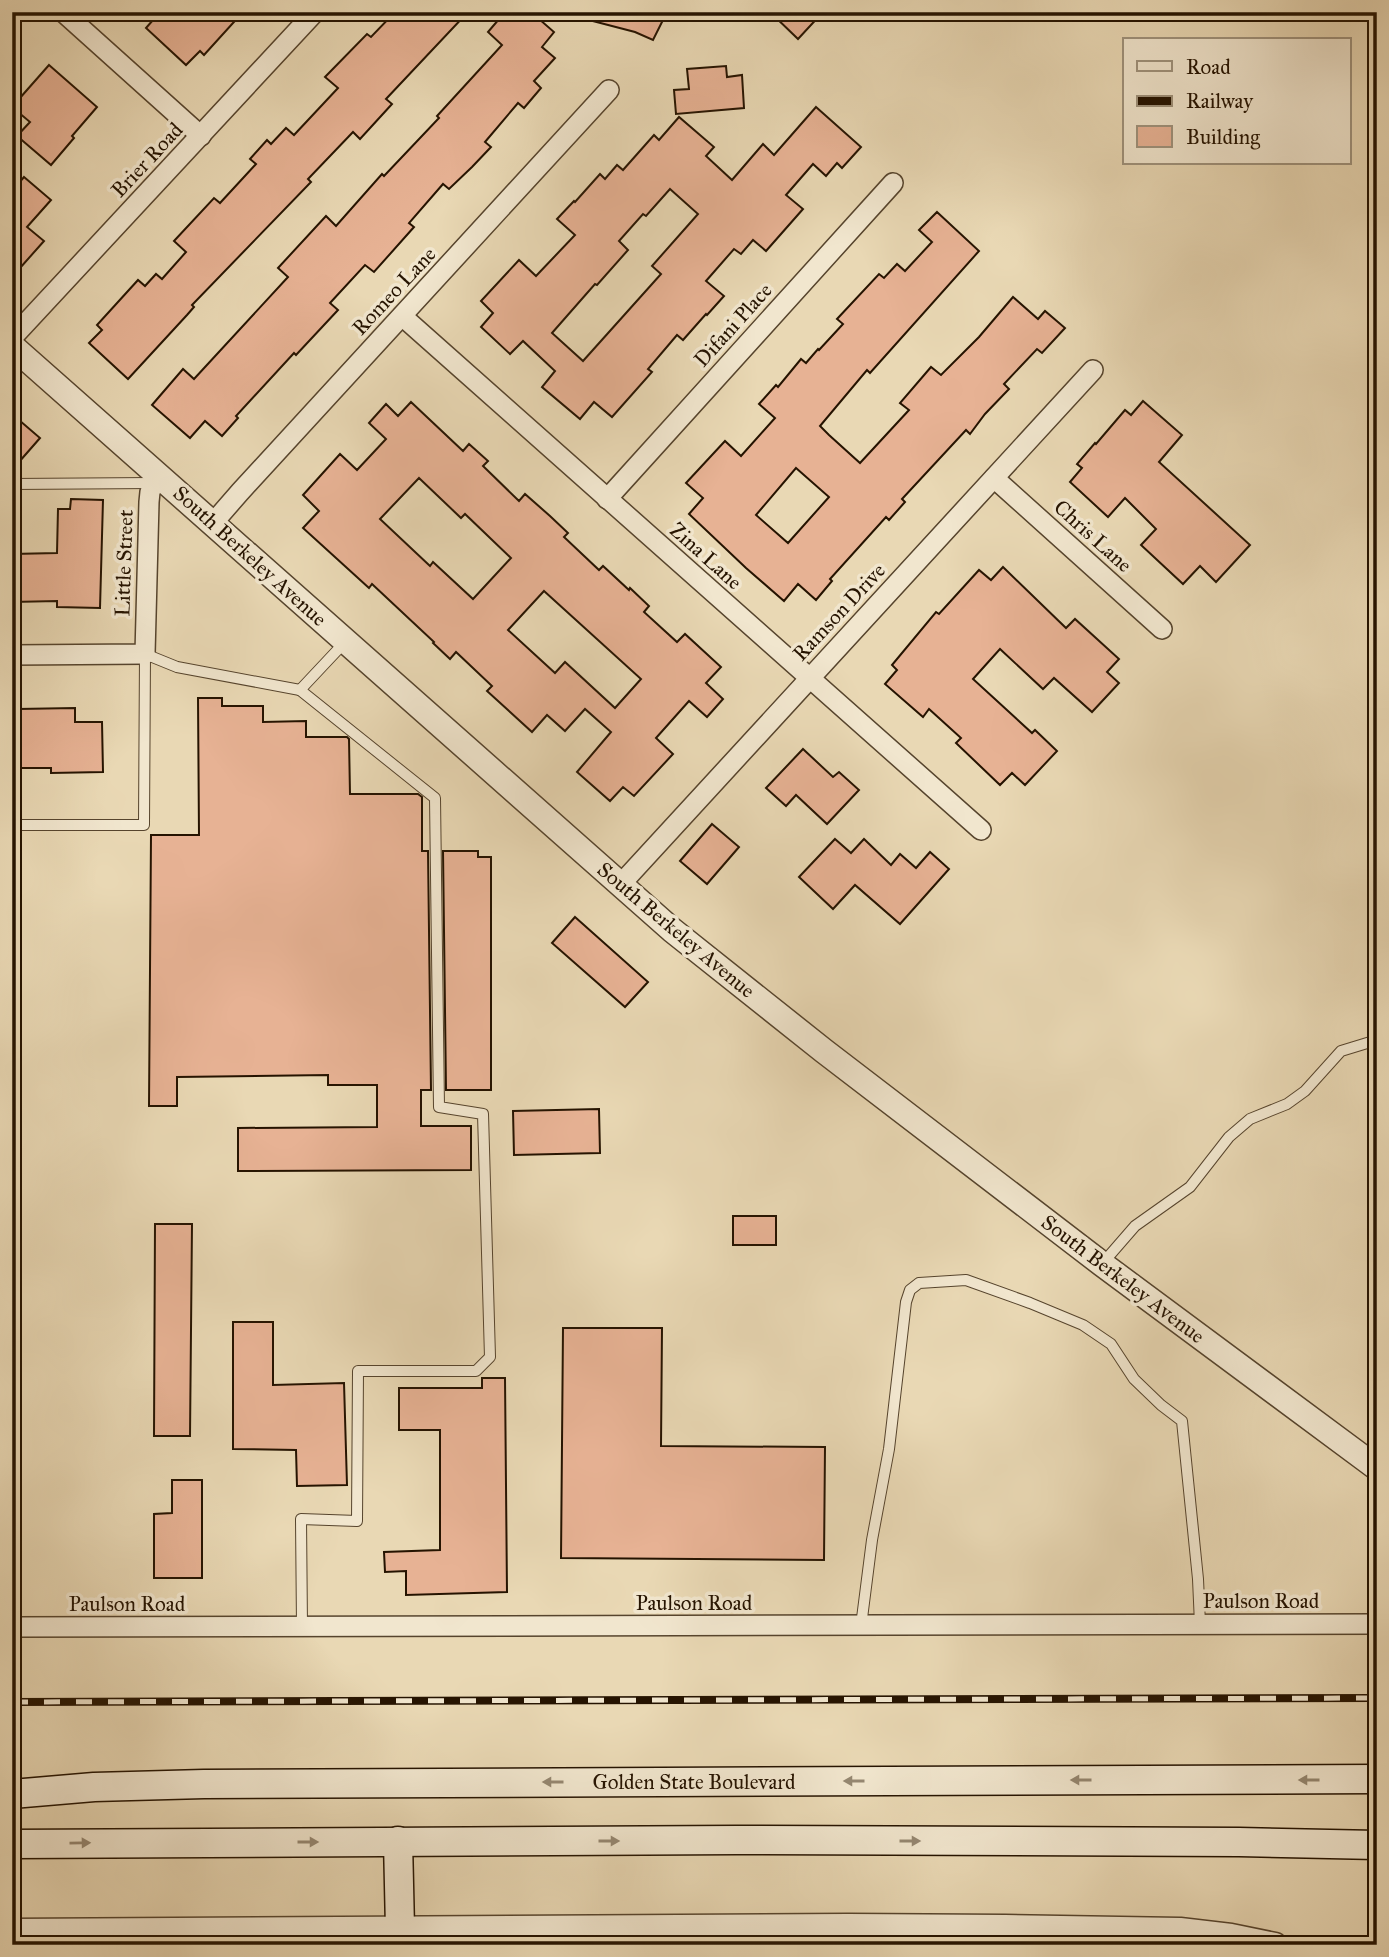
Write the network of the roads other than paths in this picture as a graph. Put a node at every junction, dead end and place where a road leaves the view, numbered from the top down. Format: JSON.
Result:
{"nodes":[{"id":1,"x":63,"y":12,"type":"edge"},
{"id":2,"x":315,"y":12,"type":"edge"},
{"id":3,"x":609,"y":90,"type":"dead end"},
{"id":4,"x":201,"y":136,"type":"junction"},
{"id":5,"x":893,"y":183,"type":"dead end"},
{"id":6,"x":402,"y":316,"type":"junction"},
{"id":7,"x":12,"y":338,"type":"edge"},
{"id":8,"x":12,"y":346,"type":"edge"},
{"id":9,"x":1093,"y":370,"type":"dead end"},
{"id":10,"x":994,"y":478,"type":"junction"},
{"id":11,"x":156,"y":479,"type":"junction"},
{"id":12,"x":12,"y":484,"type":"edge"},
{"id":13,"x":607,"y":499,"type":"junction"},
{"id":14,"x":214,"y":523,"type":"junction"},
{"id":15,"x":1162,"y":628,"type":"dead end"},
{"id":16,"x":346,"y":641,"type":"junction"},
{"id":17,"x":145,"y":654,"type":"junction"},
{"id":18,"x":12,"y":655,"type":"edge"},
{"id":19,"x":810,"y":678,"type":"junction"},
{"id":20,"x":300,"y":690,"type":"junction"},
{"id":21,"x":12,"y":825,"type":"edge"},
{"id":22,"x":981,"y":831,"type":"dead end"},
{"id":23,"x":620,"y":885,"type":"junction"},
{"id":24,"x":1377,"y":1040,"type":"edge"},
{"id":25,"x":1102,"y":1264,"type":"junction"},
{"id":26,"x":1377,"y":1468,"type":"edge"},
{"id":27,"x":1200,"y":1624,"type":"junction"},
{"id":28,"x":1377,"y":1624,"type":"edge"},
{"id":29,"x":302,"y":1626,"type":"junction"},
{"id":30,"x":861,"y":1626,"type":"junction"},
{"id":31,"x":12,"y":1627,"type":"edge"},
{"id":32,"x":1377,"y":1779,"type":"edge"},
{"id":33,"x":12,"y":1794,"type":"edge"},
{"id":34,"x":398,"y":1841,"type":"junction"},
{"id":35,"x":12,"y":1844,"type":"edge"},
{"id":36,"x":1377,"y":1845,"type":"edge"},
{"id":37,"x":12,"y":1931,"type":"edge"},
{"id":38,"x":399,"y":1933,"type":"junction"},
{"id":39,"x":848,"y":1935,"type":"edge"},
{"id":40,"x":1275,"y":1945,"type":"edge"}],
"edges":[{"from":1,"to":4,"type":"street"},
{"from":2,"to":4,"type":"street","name":"Brier Road"},
{"from":3,"to":6,"type":"street","name":"Romeo Lane"},
{"from":4,"to":7,"type":"street","name":"Brier Road"},
{"from":5,"to":13,"type":"street","name":"Difani Place"},
{"from":6,"to":13,"type":"street","name":"Zina Lane"},
{"from":6,"to":14,"type":"street","name":"Romeo Lane"},
{"from":8,"to":11,"type":"street","name":"South Berkeley Avenue"},
{"from":9,"to":10,"type":"street","name":"Ramson Drive"},
{"from":10,"to":15,"type":"street","name":"Chris Lane"},
{"from":10,"to":19,"type":"street","name":"Ramson Drive"},
{"from":11,"to":12,"type":"lane"},
{"from":11,"to":14,"type":"street","name":"South Berkeley Avenue"},
{"from":11,"to":17,"type":"street","name":"Little Street"},
{"from":13,"to":19,"type":"street","name":"Zina Lane"},
{"from":14,"to":16,"type":"street","name":"South Berkeley Avenue"},
{"from":16,"to":20,"type":"lane"},
{"from":16,"to":23,"type":"street","name":"South Berkeley Avenue"},
{"from":17,"to":18,"type":"street"},
{"from":17,"to":20,"type":"lane"},
{"from":17,"to":21,"type":"lane"},
{"from":19,"to":22,"type":"street","name":"Zina Lane"},
{"from":19,"to":23,"type":"street","name":"Ramson Drive"},
{"from":20,"to":29,"type":"lane"},
{"from":23,"to":25,"type":"street","name":"South Berkeley Avenue"},
{"from":24,"to":25,"type":"lane"},
{"from":25,"to":26,"type":"street","name":"South Berkeley Avenue"},
{"from":27,"to":28,"type":"street","name":"Paulson Road"},
{"from":27,"to":30,"type":"street","name":"Paulson Road"},
{"from":27,"to":30,"type":"lane"},
{"from":29,"to":30,"type":"street","name":"Paulson Road"},
{"from":29,"to":31,"type":"street","name":"Paulson Road"},
{"from":32,"to":33,"type":"main road","name":"Golden State Boulevard","one_way":true},
{"from":35,"to":34,"type":"main road","one_way":true},
{"from":34,"to":36,"type":"main road","one_way":true},
{"from":34,"to":38,"type":"main road"},
{"from":37,"to":38,"type":"street"},
{"from":38,"to":39,"type":"street"},
{"from":39,"to":40,"type":"street"}]}
